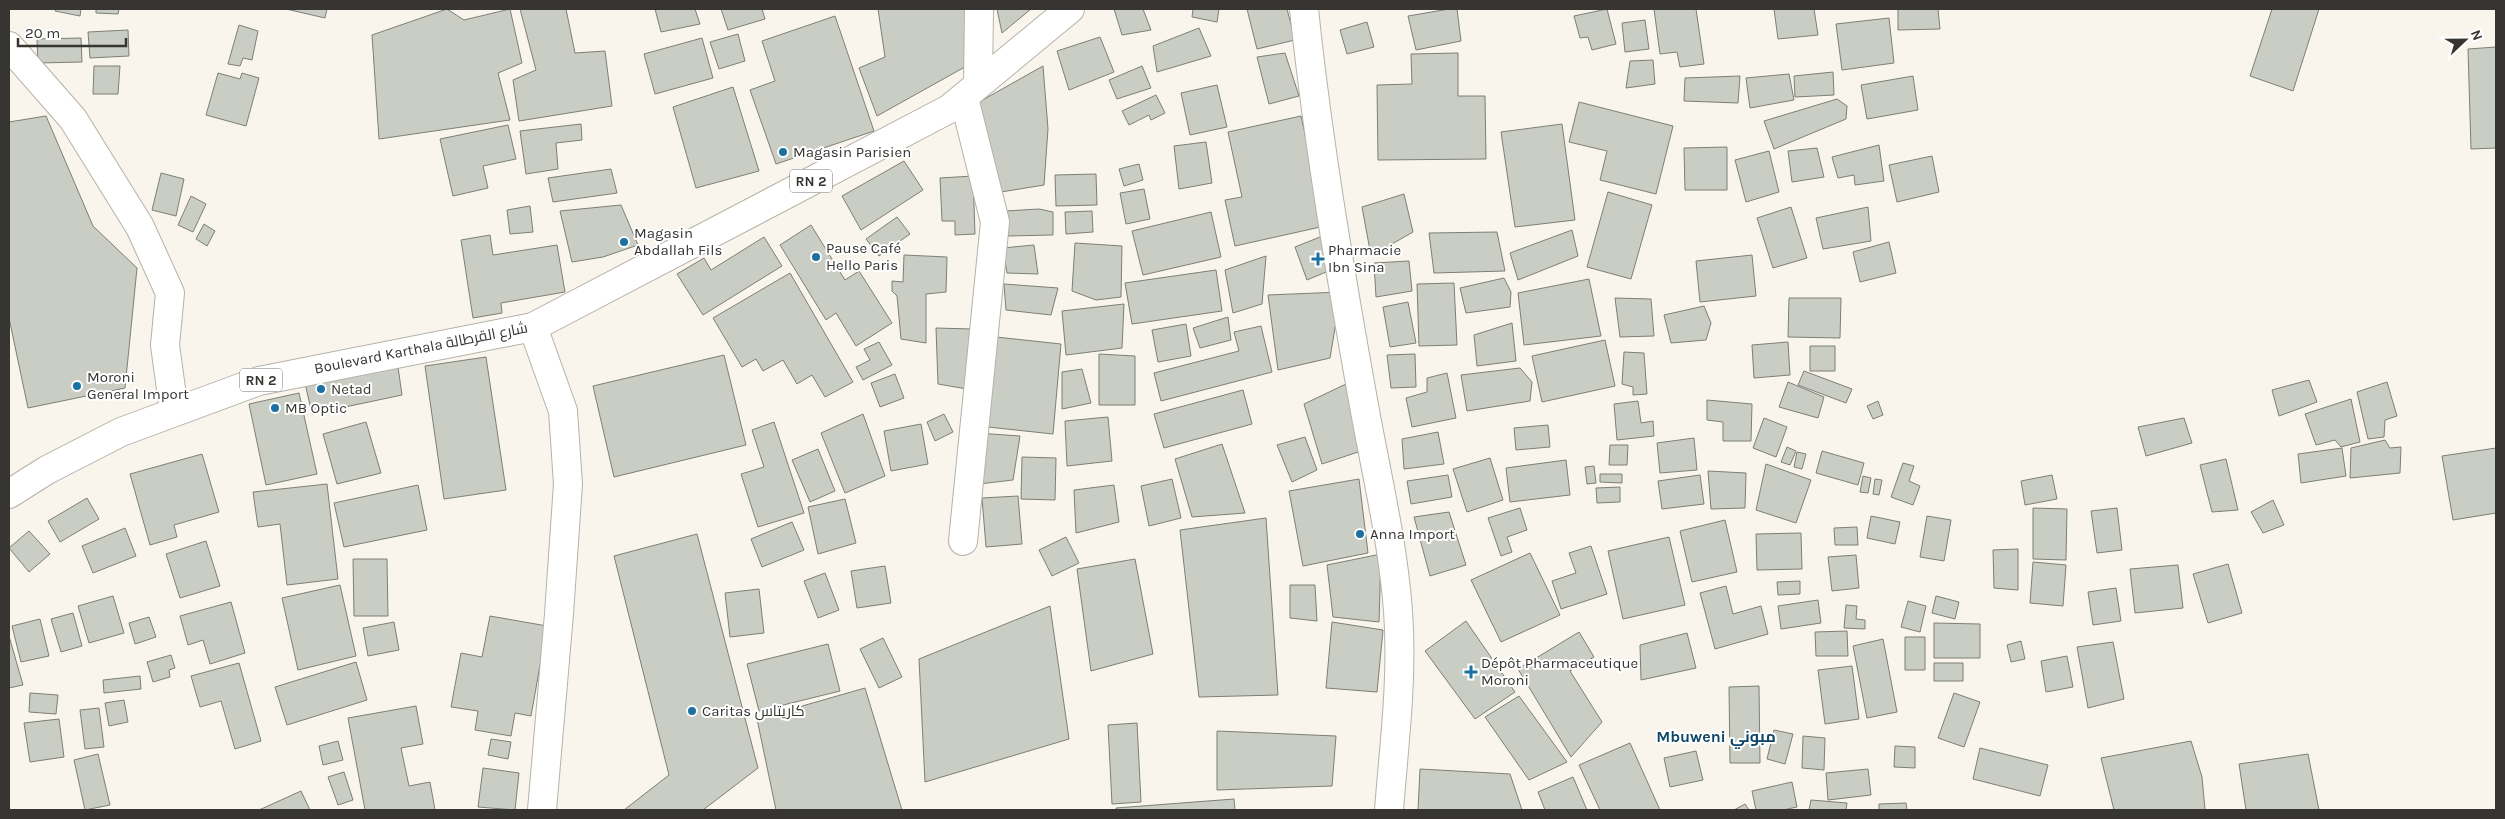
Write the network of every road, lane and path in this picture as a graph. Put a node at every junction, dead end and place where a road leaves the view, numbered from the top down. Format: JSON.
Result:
{"nodes":[{"id":1,"x":979,"y":9,"type":"edge"},
{"id":2,"x":1070,"y":9,"type":"edge"},
{"id":3,"x":1304,"y":9,"type":"edge"},
{"id":4,"x":9,"y":46,"type":"edge"},
{"id":5,"x":971,"y":91,"type":"junction"},
{"id":6,"x":533,"y":327,"type":"junction"},
{"id":7,"x":174,"y":411,"type":"junction"},
{"id":8,"x":9,"y":494,"type":"edge"},
{"id":9,"x":963,"y":541,"type":"dead end"},
{"id":10,"x":542,"y":810,"type":"edge"},
{"id":11,"x":1389,"y":810,"type":"edge"}],
"edges":[{"from":1,"to":5,"type":"street"},
{"from":2,"to":5,"type":"street","name":"Boulevard Karthala شارع القرطالة","number":"RN 2"},
{"from":3,"to":11,"type":"street"},
{"from":4,"to":7,"type":"street"},
{"from":5,"to":6,"type":"street","name":"Boulevard Karthala شارع القرطالة","number":"RN 2"},
{"from":5,"to":9,"type":"street"},
{"from":6,"to":7,"type":"street","name":"Boulevard Karthala شارع القرطالة","number":"RN 2"},
{"from":6,"to":10,"type":"street"},
{"from":7,"to":8,"type":"street","name":"Boulevard Karthala شارع القرطالة","number":"RN 2"}]}
